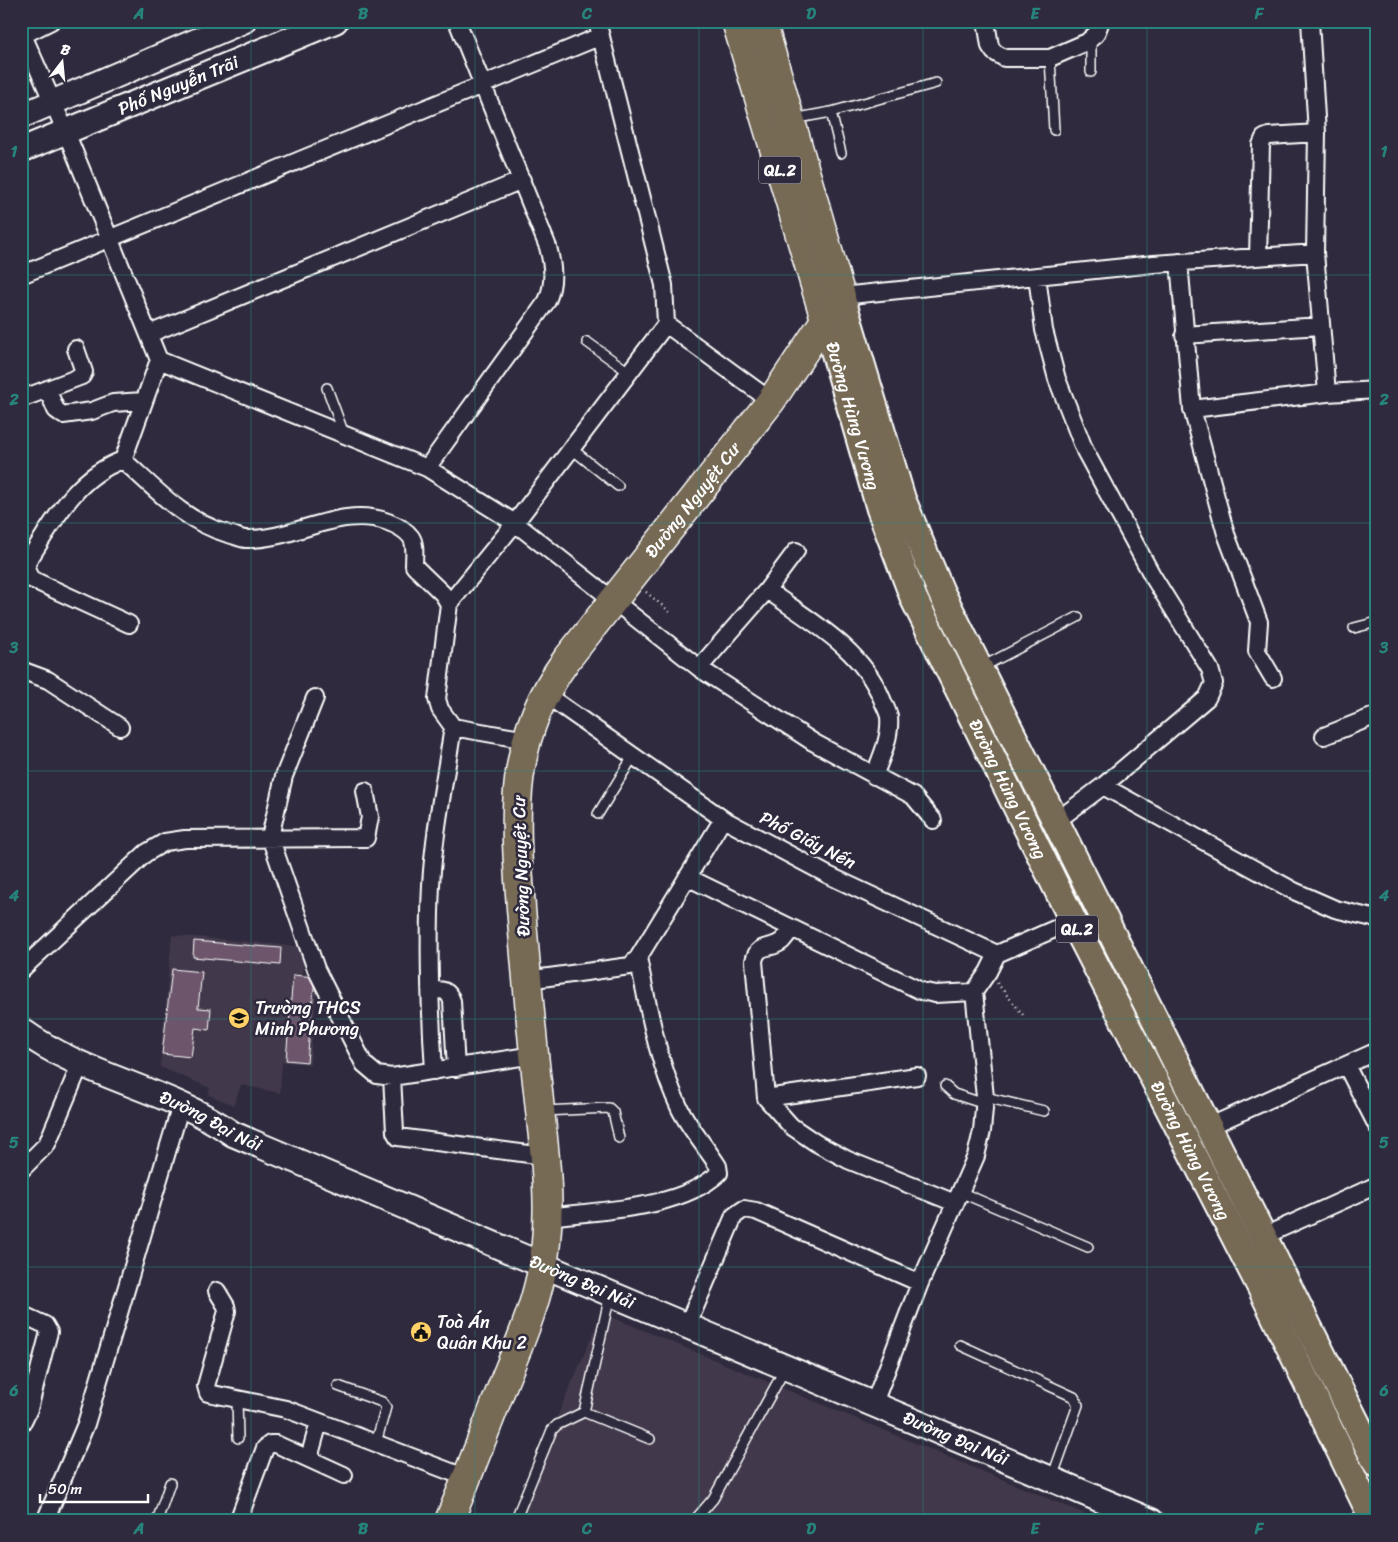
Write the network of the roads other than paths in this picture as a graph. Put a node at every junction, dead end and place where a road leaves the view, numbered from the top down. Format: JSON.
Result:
{"nodes":[{"id":1,"x":51,"y":21,"type":"edge"},
{"id":2,"x":244,"y":21,"type":"edge"},
{"id":3,"x":335,"y":21,"type":"edge"},
{"id":4,"x":458,"y":21,"type":"edge"},
{"id":5,"x":736,"y":21,"type":"edge"},
{"id":6,"x":762,"y":21,"type":"edge"},
{"id":7,"x":986,"y":21,"type":"edge"},
{"id":8,"x":1101,"y":21,"type":"edge"},
{"id":9,"x":1310,"y":21,"type":"edge"},
{"id":10,"x":599,"y":28,"type":"edge"},
{"id":11,"x":22,"y":35,"type":"edge"},
{"id":12,"x":1091,"y":38,"type":"junction"},
{"id":13,"x":1050,"y":58,"type":"junction"},
{"id":14,"x":1091,"y":72,"type":"dead end"},
{"id":15,"x":936,"y":84,"type":"dead end"},
{"id":16,"x":482,"y":85,"type":"junction"},
{"id":17,"x":53,"y":103,"type":"junction"},
{"id":18,"x":831,"y":112,"type":"junction"},
{"id":19,"x":21,"y":116,"type":"edge"},
{"id":20,"x":790,"y":119,"type":"junction"},
{"id":21,"x":1054,"y":130,"type":"dead end"},
{"id":22,"x":66,"y":132,"type":"junction"},
{"id":23,"x":1317,"y":133,"type":"junction"},
{"id":24,"x":21,"y":150,"type":"edge"},
{"id":25,"x":841,"y":153,"type":"dead end"},
{"id":26,"x":522,"y":180,"type":"junction"},
{"id":27,"x":110,"y":238,"type":"junction"},
{"id":28,"x":1315,"y":253,"type":"junction"},
{"id":29,"x":1258,"y":257,"type":"junction"},
{"id":30,"x":1179,"y":262,"type":"junction"},
{"id":31,"x":21,"y":275,"type":"edge"},
{"id":32,"x":1037,"y":276,"type":"junction"},
{"id":33,"x":841,"y":296,"type":"junction"},
{"id":34,"x":825,"y":319,"type":"junction"},
{"id":35,"x":666,"y":324,"type":"junction"},
{"id":36,"x":1321,"y":326,"type":"junction"},
{"id":37,"x":149,"y":334,"type":"junction"},
{"id":38,"x":1184,"y":335,"type":"junction"},
{"id":39,"x":587,"y":342,"type":"dead end"},
{"id":40,"x":76,"y":349,"type":"dead end"},
{"id":41,"x":159,"y":360,"type":"junction"},
{"id":42,"x":630,"y":373,"type":"junction"},
{"id":43,"x":327,"y":388,"type":"dead end"},
{"id":44,"x":47,"y":389,"type":"junction"},
{"id":45,"x":1377,"y":390,"type":"edge"},
{"id":46,"x":1327,"y":393,"type":"junction"},
{"id":47,"x":21,"y":399,"type":"edge"},
{"id":48,"x":143,"y":401,"type":"junction"},
{"id":49,"x":771,"y":401,"type":"junction"},
{"id":50,"x":1192,"y":409,"type":"junction"},
{"id":51,"x":344,"y":434,"type":"junction"},
{"id":52,"x":572,"y":450,"type":"junction"},
{"id":53,"x":123,"y":460,"type":"junction"},
{"id":54,"x":427,"y":468,"type":"junction"},
{"id":55,"x":618,"y":486,"type":"dead end"},
{"id":56,"x":515,"y":523,"type":"junction"},
{"id":57,"x":796,"y":551,"type":"dead end"},
{"id":58,"x":767,"y":590,"type":"junction"},
{"id":59,"x":612,"y":600,"type":"junction"},
{"id":60,"x":449,"y":604,"type":"junction"},
{"id":61,"x":1078,"y":617,"type":"dead end"},
{"id":62,"x":1377,"y":622,"type":"edge"},
{"id":63,"x":129,"y":624,"type":"dead end"},
{"id":64,"x":1354,"y":628,"type":"dead end"},
{"id":65,"x":699,"y":668,"type":"junction"},
{"id":66,"x":979,"y":669,"type":"junction"},
{"id":67,"x":21,"y":670,"type":"edge"},
{"id":68,"x":1273,"y":678,"type":"dead end"},
{"id":69,"x":545,"y":694,"type":"junction"},
{"id":70,"x":315,"y":698,"type":"dead end"},
{"id":71,"x":1377,"y":715,"type":"edge"},
{"id":72,"x":120,"y":727,"type":"dead end"},
{"id":73,"x":453,"y":727,"type":"junction"},
{"id":74,"x":1324,"y":736,"type":"dead end"},
{"id":75,"x":527,"y":740,"type":"junction"},
{"id":76,"x":634,"y":756,"type":"junction"},
{"id":77,"x":874,"y":776,"type":"junction"},
{"id":78,"x":1103,"y":786,"type":"junction"},
{"id":79,"x":365,"y":791,"type":"dead end"},
{"id":80,"x":598,"y":814,"type":"dead end"},
{"id":81,"x":723,"y":819,"type":"junction"},
{"id":82,"x":933,"y":820,"type":"dead end"},
{"id":83,"x":1055,"y":822,"type":"junction"},
{"id":84,"x":270,"y":837,"type":"junction"},
{"id":85,"x":687,"y":878,"type":"junction"},
{"id":86,"x":1377,"y":918,"type":"edge"},
{"id":87,"x":792,"y":928,"type":"junction"},
{"id":88,"x":1109,"y":930,"type":"junction"},
{"id":89,"x":1078,"y":931,"type":"junction"},
{"id":90,"x":997,"y":954,"type":"junction"},
{"id":91,"x":638,"y":958,"type":"junction"},
{"id":92,"x":21,"y":970,"type":"edge"},
{"id":93,"x":526,"y":980,"type":"junction"},
{"id":94,"x":431,"y":990,"type":"junction"},
{"id":95,"x":974,"y":992,"type":"junction"},
{"id":96,"x":21,"y":1030,"type":"edge"},
{"id":97,"x":1377,"y":1051,"type":"edge"},
{"id":98,"x":534,"y":1055,"type":"junction"},
{"id":99,"x":80,"y":1065,"type":"junction"},
{"id":100,"x":1346,"y":1065,"type":"junction"},
{"id":101,"x":456,"y":1068,"type":"junction"},
{"id":102,"x":434,"y":1071,"type":"junction"},
{"id":103,"x":916,"y":1076,"type":"dead end"},
{"id":104,"x":392,"y":1078,"type":"junction"},
{"id":105,"x":945,"y":1086,"type":"dead end"},
{"id":106,"x":766,"y":1098,"type":"junction"},
{"id":107,"x":985,"y":1100,"type":"junction"},
{"id":108,"x":181,"y":1104,"type":"junction"},
{"id":109,"x":1044,"y":1111,"type":"dead end"},
{"id":110,"x":540,"y":1112,"type":"junction"},
{"id":111,"x":1377,"y":1126,"type":"edge"},
{"id":112,"x":1208,"y":1127,"type":"junction"},
{"id":113,"x":619,"y":1138,"type":"dead end"},
{"id":114,"x":544,"y":1156,"type":"junction"},
{"id":115,"x":21,"y":1170,"type":"edge"},
{"id":116,"x":1377,"y":1184,"type":"edge"},
{"id":117,"x":957,"y":1197,"type":"junction"},
{"id":118,"x":548,"y":1217,"type":"junction"},
{"id":119,"x":1264,"y":1236,"type":"junction"},
{"id":120,"x":1088,"y":1247,"type":"dead end"},
{"id":121,"x":543,"y":1267,"type":"junction"},
{"id":122,"x":920,"y":1283,"type":"junction"},
{"id":123,"x":217,"y":1291,"type":"dead end"},
{"id":124,"x":610,"y":1294,"type":"junction"},
{"id":125,"x":21,"y":1314,"type":"edge"},
{"id":126,"x":687,"y":1326,"type":"junction"},
{"id":127,"x":960,"y":1345,"type":"dead end"},
{"id":128,"x":786,"y":1366,"type":"junction"},
{"id":129,"x":338,"y":1386,"type":"dead end"},
{"id":130,"x":237,"y":1399,"type":"junction"},
{"id":131,"x":874,"y":1403,"type":"junction"},
{"id":132,"x":584,"y":1412,"type":"junction"},
{"id":133,"x":319,"y":1422,"type":"junction"},
{"id":134,"x":21,"y":1425,"type":"edge"},
{"id":135,"x":238,"y":1438,"type":"dead end"},
{"id":136,"x":650,"y":1439,"type":"dead end"},
{"id":137,"x":376,"y":1443,"type":"junction"},
{"id":138,"x":309,"y":1458,"type":"junction"},
{"id":139,"x":1377,"y":1464,"type":"edge"},
{"id":140,"x":344,"y":1475,"type":"dead end"},
{"id":141,"x":467,"y":1478,"type":"junction"},
{"id":142,"x":1052,"y":1478,"type":"junction"},
{"id":143,"x":170,"y":1483,"type":"dead end"},
{"id":144,"x":45,"y":1521,"type":"edge"},
{"id":145,"x":157,"y":1521,"type":"edge"},
{"id":146,"x":238,"y":1521,"type":"edge"},
{"id":147,"x":449,"y":1521,"type":"edge"},
{"id":148,"x":515,"y":1521,"type":"edge"},
{"id":149,"x":694,"y":1521,"type":"edge"},
{"id":150,"x":1152,"y":1521,"type":"edge"},
{"id":151,"x":1374,"y":1521,"type":"edge"}],
"edges":[{"from":1,"to":11,"type":"street"},
{"from":2,"to":17,"type":"street","name":"Phố Nguyễn Trãi"},
{"from":3,"to":22,"type":"street","name":"Phố Nguyễn Trãi"},
{"from":4,"to":16,"type":"street"},
{"from":5,"to":34,"type":"highway","name":"Đường Hùng Vương","number":"QL.2"},
{"from":6,"to":20,"type":"highway","name":"Đường Hùng Vương","number":"QL.2"},
{"from":7,"to":13,"type":"street"},
{"from":8,"to":12,"type":"street"},
{"from":9,"to":23,"type":"street"},
{"from":10,"to":16,"type":"street"},
{"from":10,"to":35,"type":"street"},
{"from":11,"to":17,"type":"street"},
{"from":12,"to":13,"type":"street"},
{"from":12,"to":14,"type":"lane"},
{"from":13,"to":21,"type":"lane"},
{"from":15,"to":18,"type":"lane"},
{"from":16,"to":26,"type":"street"},
{"from":16,"to":27,"type":"street"},
{"from":17,"to":19,"type":"street","name":"Phố Nguyễn Trãi"},
{"from":17,"to":22,"type":"street"},
{"from":18,"to":20,"type":"lane"},
{"from":18,"to":25,"type":"lane"},
{"from":20,"to":33,"type":"highway","name":"Đường Hùng Vương","number":"QL.2"},
{"from":22,"to":24,"type":"street","name":"Phố Nguyễn Trãi"},
{"from":22,"to":27,"type":"street"},
{"from":23,"to":28,"type":"street"},
{"from":23,"to":29,"type":"street"},
{"from":26,"to":37,"type":"street"},
{"from":26,"to":54,"type":"street"},
{"from":27,"to":31,"type":"street"},
{"from":27,"to":37,"type":"street"},
{"from":28,"to":29,"type":"street"},
{"from":28,"to":36,"type":"street"},
{"from":29,"to":30,"type":"street"},
{"from":30,"to":32,"type":"street"},
{"from":30,"to":38,"type":"street"},
{"from":32,"to":33,"type":"street"},
{"from":32,"to":78,"type":"street"},
{"from":33,"to":34,"type":"highway","name":"Đường Nguyệt Cư"},
{"from":33,"to":66,"type":"main road","name":"Đường Hùng Vương","number":"QL.2"},
{"from":34,"to":49,"type":"highway","name":"Đường Nguyệt Cư"},
{"from":34,"to":89,"type":"main road","name":"Đường Hùng Vương","number":"QL.2"},
{"from":35,"to":42,"type":"street"},
{"from":35,"to":49,"type":"street"},
{"from":36,"to":38,"type":"street"},
{"from":36,"to":46,"type":"street"},
{"from":37,"to":41,"type":"street"},
{"from":38,"to":50,"type":"street"},
{"from":39,"to":42,"type":"lane"},
{"from":40,"to":44,"type":"street"},
{"from":41,"to":48,"type":"street"},
{"from":41,"to":51,"type":"street"},
{"from":42,"to":52,"type":"street"},
{"from":43,"to":51,"type":"lane"},
{"from":44,"to":47,"type":"street"},
{"from":44,"to":48,"type":"street"},
{"from":45,"to":46,"type":"street"},
{"from":46,"to":50,"type":"street"},
{"from":48,"to":53,"type":"street"},
{"from":49,"to":59,"type":"highway","name":"Đường Nguyệt Cư"},
{"from":50,"to":68,"type":"street"},
{"from":51,"to":54,"type":"street"},
{"from":52,"to":55,"type":"lane"},
{"from":52,"to":56,"type":"street"},
{"from":53,"to":60,"type":"street"},
{"from":53,"to":63,"type":"street"},
{"from":54,"to":56,"type":"street"},
{"from":56,"to":59,"type":"street"},
{"from":56,"to":60,"type":"street"},
{"from":57,"to":58,"type":"street"},
{"from":58,"to":65,"type":"street"},
{"from":58,"to":77,"type":"street"},
{"from":59,"to":65,"type":"street"},
{"from":59,"to":69,"type":"highway","name":"Đường Nguyệt Cư"},
{"from":60,"to":73,"type":"street"},
{"from":61,"to":66,"type":"lane"},
{"from":62,"to":64,"type":"lane"},
{"from":65,"to":77,"type":"street"},
{"from":66,"to":83,"type":"main road","name":"Đường Hùng Vương","number":"QL.2"},
{"from":67,"to":72,"type":"street"},
{"from":69,"to":75,"type":"highway","name":"Đường Nguyệt Cư"},
{"from":69,"to":76,"type":"street","name":"Phố Giấy Nến"},
{"from":70,"to":84,"type":"street"},
{"from":71,"to":74,"type":"street"},
{"from":73,"to":75,"type":"street"},
{"from":73,"to":94,"type":"street"},
{"from":75,"to":93,"type":"highway","name":"Đường Nguyệt Cư"},
{"from":76,"to":80,"type":"lane"},
{"from":76,"to":81,"type":"street","name":"Phố Giấy Nến"},
{"from":77,"to":82,"type":"street"},
{"from":78,"to":83,"type":"street"},
{"from":78,"to":86,"type":"street"},
{"from":79,"to":84,"type":"street"},
{"from":81,"to":85,"type":"street"},
{"from":81,"to":90,"type":"street","name":"Phố Giấy Nến"},
{"from":83,"to":88,"type":"main road","name":"Đường Hùng Vương","number":"QL.2"},
{"from":84,"to":92,"type":"street"},
{"from":84,"to":104,"type":"street"},
{"from":85,"to":87,"type":"street"},
{"from":85,"to":91,"type":"street"},
{"from":87,"to":95,"type":"street"},
{"from":87,"to":106,"type":"street"},
{"from":88,"to":89,"type":"main road"},
{"from":88,"to":112,"type":"main road","name":"Đường Hùng Vương","number":"QL.2"},
{"from":89,"to":90,"type":"street"},
{"from":89,"to":151,"type":"main road","name":"Đường Hùng Vương","number":"QL.2"},
{"from":90,"to":95,"type":"street"},
{"from":91,"to":93,"type":"street"},
{"from":91,"to":118,"type":"street"},
{"from":93,"to":98,"type":"highway","name":"Đường Nguyệt Cư"},
{"from":94,"to":101,"type":"street"},
{"from":94,"to":102,"type":"street"},
{"from":95,"to":107,"type":"street"},
{"from":96,"to":99,"type":"street","name":"Đường Đại Nải"},
{"from":97,"to":100,"type":"street"},
{"from":98,"to":101,"type":"street"},
{"from":98,"to":110,"type":"highway","name":"Đường Nguyệt Cư"},
{"from":99,"to":108,"type":"street","name":"Đường Đại Nải"},
{"from":99,"to":115,"type":"street"},
{"from":100,"to":111,"type":"street"},
{"from":100,"to":112,"type":"street"},
{"from":101,"to":102,"type":"street"},
{"from":102,"to":104,"type":"street"},
{"from":103,"to":106,"type":"street"},
{"from":104,"to":114,"type":"street"},
{"from":105,"to":107,"type":"lane"},
{"from":106,"to":117,"type":"street"},
{"from":107,"to":109,"type":"lane"},
{"from":107,"to":117,"type":"street"},
{"from":108,"to":121,"type":"street","name":"Đường Đại Nải"},
{"from":108,"to":144,"type":"street"},
{"from":110,"to":113,"type":"lane"},
{"from":110,"to":114,"type":"highway","name":"Đường Nguyệt Cư"},
{"from":112,"to":119,"type":"main road","name":"Đường Hùng Vương","number":"QL.2"},
{"from":114,"to":118,"type":"highway","name":"Đường Nguyệt Cư"},
{"from":116,"to":119,"type":"street"},
{"from":117,"to":120,"type":"lane"},
{"from":117,"to":122,"type":"street"},
{"from":118,"to":121,"type":"highway","name":"Đường Nguyệt Cư"},
{"from":119,"to":139,"type":"main road","name":"Đường Hùng Vương","number":"QL.2"},
{"from":121,"to":124,"type":"street","name":"Đường Đại Nải"},
{"from":121,"to":141,"type":"highway","name":"Đường Nguyệt Cư"},
{"from":122,"to":126,"type":"street"},
{"from":122,"to":131,"type":"street"},
{"from":123,"to":130,"type":"street"},
{"from":124,"to":126,"type":"street","name":"Đường Đại Nải"},
{"from":124,"to":132,"type":"lane"},
{"from":125,"to":134,"type":"street"},
{"from":126,"to":128,"type":"street","name":"Đường Đại Nải"},
{"from":127,"to":142,"type":"lane"},
{"from":128,"to":131,"type":"street","name":"Đường Đại Nải"},
{"from":128,"to":149,"type":"lane"},
{"from":129,"to":137,"type":"lane"},
{"from":130,"to":133,"type":"street"},
{"from":130,"to":135,"type":"lane"},
{"from":131,"to":142,"type":"street","name":"Đường Đại Nải"},
{"from":132,"to":136,"type":"lane"},
{"from":132,"to":148,"type":"lane"},
{"from":133,"to":137,"type":"street"},
{"from":133,"to":138,"type":"street"},
{"from":137,"to":141,"type":"street"},
{"from":138,"to":140,"type":"street"},
{"from":138,"to":146,"type":"street"},
{"from":141,"to":147,"type":"highway","name":"Đường Nguyệt Cư"},
{"from":142,"to":150,"type":"street","name":"Đường Đại Nải"},
{"from":143,"to":145,"type":"lane"}]}
